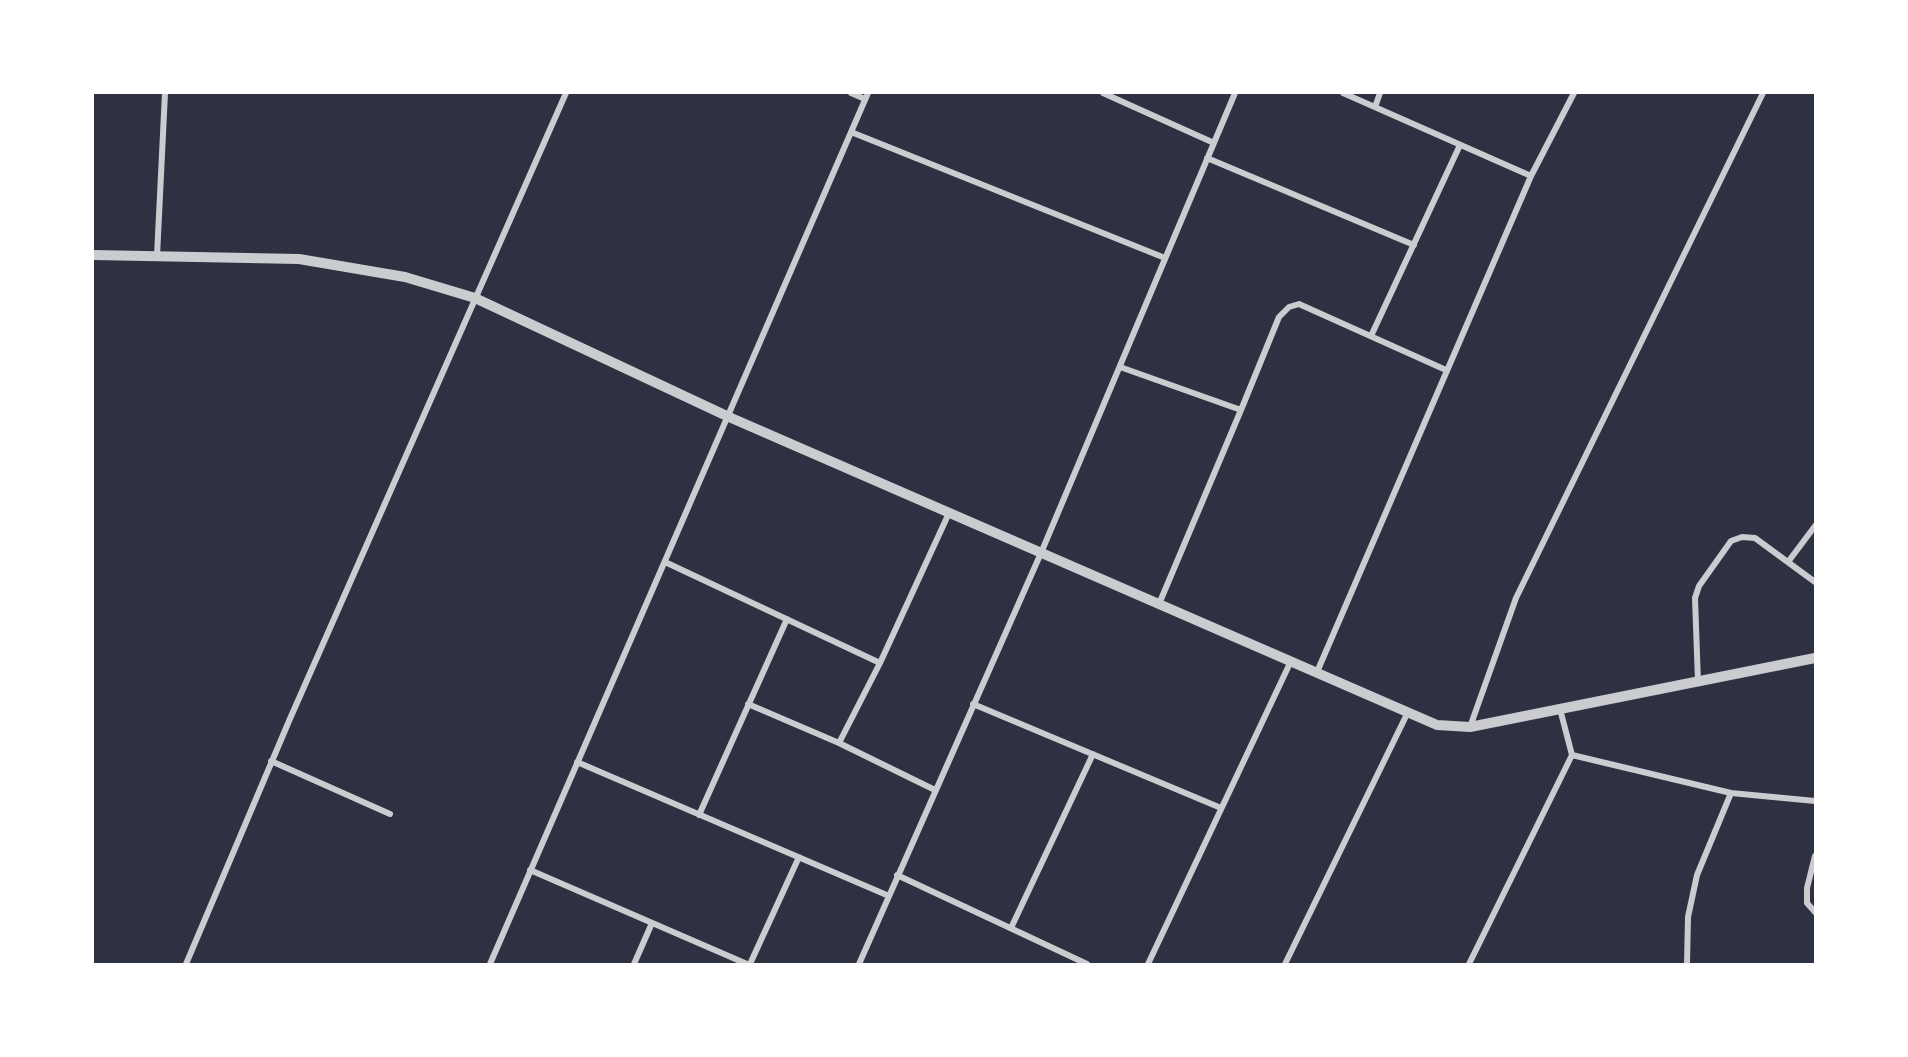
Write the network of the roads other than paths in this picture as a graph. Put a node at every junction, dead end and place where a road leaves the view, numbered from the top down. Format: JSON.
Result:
{"nodes":[{"id":1,"x":165,"y":93,"type":"edge"},
{"id":2,"x":566,"y":93,"type":"edge"},
{"id":3,"x":851,"y":93,"type":"edge"},
{"id":4,"x":1103,"y":93,"type":"edge"},
{"id":5,"x":1235,"y":93,"type":"edge"},
{"id":6,"x":1343,"y":93,"type":"edge"},
{"id":7,"x":1380,"y":93,"type":"edge"},
{"id":8,"x":1574,"y":93,"type":"edge"},
{"id":9,"x":1763,"y":93,"type":"edge"},
{"id":10,"x":866,"y":96,"type":"edge"},
{"id":11,"x":1375,"y":107,"type":"junction"},
{"id":12,"x":851,"y":132,"type":"junction"},
{"id":13,"x":1214,"y":143,"type":"junction"},
{"id":14,"x":1460,"y":145,"type":"junction"},
{"id":15,"x":1207,"y":158,"type":"junction"},
{"id":16,"x":1531,"y":176,"type":"junction"},
{"id":17,"x":1414,"y":245,"type":"junction"},
{"id":18,"x":93,"y":255,"type":"edge"},
{"id":19,"x":157,"y":256,"type":"junction"},
{"id":20,"x":1165,"y":258,"type":"junction"},
{"id":21,"x":475,"y":298,"type":"junction"},
{"id":22,"x":1371,"y":336,"type":"junction"},
{"id":23,"x":1120,"y":367,"type":"junction"},
{"id":24,"x":1446,"y":370,"type":"junction"},
{"id":25,"x":1241,"y":410,"type":"junction"},
{"id":26,"x":729,"y":417,"type":"junction"},
{"id":27,"x":949,"y":513,"type":"junction"},
{"id":28,"x":1815,"y":526,"type":"edge"},
{"id":29,"x":1041,"y":553,"type":"junction"},
{"id":30,"x":665,"y":562,"type":"junction"},
{"id":31,"x":1788,"y":562,"type":"junction"},
{"id":32,"x":1815,"y":582,"type":"edge"},
{"id":33,"x":1159,"y":604,"type":"junction"},
{"id":34,"x":787,"y":619,"type":"junction"},
{"id":35,"x":1815,"y":658,"type":"edge"},
{"id":36,"x":1291,"y":661,"type":"junction"},
{"id":37,"x":880,"y":663,"type":"junction"},
{"id":38,"x":1317,"y":672,"type":"junction"},
{"id":39,"x":1698,"y":682,"type":"junction"},
{"id":40,"x":748,"y":704,"type":"junction"},
{"id":41,"x":974,"y":704,"type":"junction"},
{"id":42,"x":1560,"y":709,"type":"junction"},
{"id":43,"x":1408,"y":712,"type":"junction"},
{"id":44,"x":1470,"y":727,"type":"junction"},
{"id":45,"x":839,"y":743,"type":"junction"},
{"id":46,"x":1093,"y":754,"type":"junction"},
{"id":47,"x":1572,"y":755,"type":"junction"},
{"id":48,"x":271,"y":761,"type":"junction"},
{"id":49,"x":578,"y":762,"type":"junction"},
{"id":50,"x":935,"y":790,"type":"junction"},
{"id":51,"x":1731,"y":793,"type":"junction"},
{"id":52,"x":1815,"y":801,"type":"edge"},
{"id":53,"x":1221,"y":808,"type":"junction"},
{"id":54,"x":390,"y":814,"type":"dead end"},
{"id":55,"x":699,"y":815,"type":"junction"},
{"id":56,"x":1815,"y":856,"type":"edge"},
{"id":57,"x":799,"y":857,"type":"junction"},
{"id":58,"x":530,"y":870,"type":"junction"},
{"id":59,"x":897,"y":875,"type":"junction"},
{"id":60,"x":889,"y":896,"type":"junction"},
{"id":61,"x":1815,"y":912,"type":"edge"},
{"id":62,"x":652,"y":923,"type":"junction"},
{"id":63,"x":1011,"y":928,"type":"junction"},
{"id":64,"x":186,"y":964,"type":"edge"},
{"id":65,"x":490,"y":964,"type":"edge"},
{"id":66,"x":634,"y":964,"type":"edge"},
{"id":67,"x":749,"y":964,"type":"edge"},
{"id":68,"x":859,"y":964,"type":"edge"},
{"id":69,"x":1087,"y":964,"type":"edge"},
{"id":70,"x":1148,"y":964,"type":"edge"},
{"id":71,"x":1285,"y":964,"type":"edge"},
{"id":72,"x":1469,"y":964,"type":"edge"},
{"id":73,"x":1687,"y":964,"type":"edge"}],
"edges":[{"from":1,"to":19,"type":"street"},
{"from":2,"to":21,"type":"street"},
{"from":3,"to":10,"type":"street"},
{"from":4,"to":13,"type":"street"},
{"from":5,"to":13,"type":"street"},
{"from":6,"to":11,"type":"street"},
{"from":7,"to":11,"type":"street"},
{"from":8,"to":16,"type":"street"},
{"from":9,"to":44,"type":"street"},
{"from":10,"to":12,"type":"street"},
{"from":11,"to":14,"type":"street"},
{"from":12,"to":20,"type":"street"},
{"from":12,"to":26,"type":"street"},
{"from":13,"to":15,"type":"street"},
{"from":14,"to":16,"type":"street"},
{"from":14,"to":17,"type":"street"},
{"from":15,"to":17,"type":"street"},
{"from":15,"to":20,"type":"street"},
{"from":16,"to":24,"type":"street"},
{"from":17,"to":22,"type":"street"},
{"from":18,"to":19,"type":"street"},
{"from":19,"to":21,"type":"street"},
{"from":20,"to":23,"type":"street"},
{"from":21,"to":26,"type":"street"},
{"from":21,"to":48,"type":"street"},
{"from":22,"to":24,"type":"street"},
{"from":22,"to":25,"type":"street"},
{"from":23,"to":25,"type":"street"},
{"from":23,"to":29,"type":"street"},
{"from":24,"to":38,"type":"street"},
{"from":25,"to":33,"type":"street"},
{"from":26,"to":27,"type":"street"},
{"from":26,"to":30,"type":"street"},
{"from":27,"to":29,"type":"street"},
{"from":27,"to":37,"type":"street"},
{"from":28,"to":31,"type":"street"},
{"from":29,"to":33,"type":"street"},
{"from":29,"to":41,"type":"street"},
{"from":30,"to":34,"type":"street"},
{"from":30,"to":49,"type":"street"},
{"from":31,"to":32,"type":"street"},
{"from":31,"to":39,"type":"street"},
{"from":33,"to":36,"type":"street"},
{"from":34,"to":37,"type":"street"},
{"from":34,"to":40,"type":"street"},
{"from":35,"to":39,"type":"street"},
{"from":36,"to":38,"type":"street"},
{"from":36,"to":53,"type":"street"},
{"from":37,"to":45,"type":"street"},
{"from":38,"to":43,"type":"street"},
{"from":39,"to":42,"type":"street"},
{"from":40,"to":45,"type":"street"},
{"from":40,"to":55,"type":"street"},
{"from":41,"to":46,"type":"street"},
{"from":41,"to":50,"type":"street"},
{"from":42,"to":44,"type":"street"},
{"from":42,"to":47,"type":"street"},
{"from":43,"to":44,"type":"street"},
{"from":43,"to":71,"type":"street"},
{"from":45,"to":50,"type":"street"},
{"from":46,"to":53,"type":"street"},
{"from":46,"to":63,"type":"street"},
{"from":47,"to":51,"type":"street"},
{"from":47,"to":72,"type":"street"},
{"from":48,"to":54,"type":"street"},
{"from":48,"to":64,"type":"street"},
{"from":49,"to":55,"type":"street"},
{"from":49,"to":58,"type":"street"},
{"from":50,"to":59,"type":"street"},
{"from":51,"to":52,"type":"street"},
{"from":51,"to":73,"type":"street"},
{"from":53,"to":70,"type":"street"},
{"from":55,"to":57,"type":"street"},
{"from":56,"to":61,"type":"street"},
{"from":57,"to":60,"type":"street"},
{"from":57,"to":67,"type":"street"},
{"from":58,"to":62,"type":"street"},
{"from":58,"to":65,"type":"street"},
{"from":59,"to":60,"type":"street"},
{"from":59,"to":63,"type":"street"},
{"from":60,"to":68,"type":"street"},
{"from":62,"to":66,"type":"street"},
{"from":62,"to":67,"type":"street"},
{"from":63,"to":69,"type":"street"}]}
